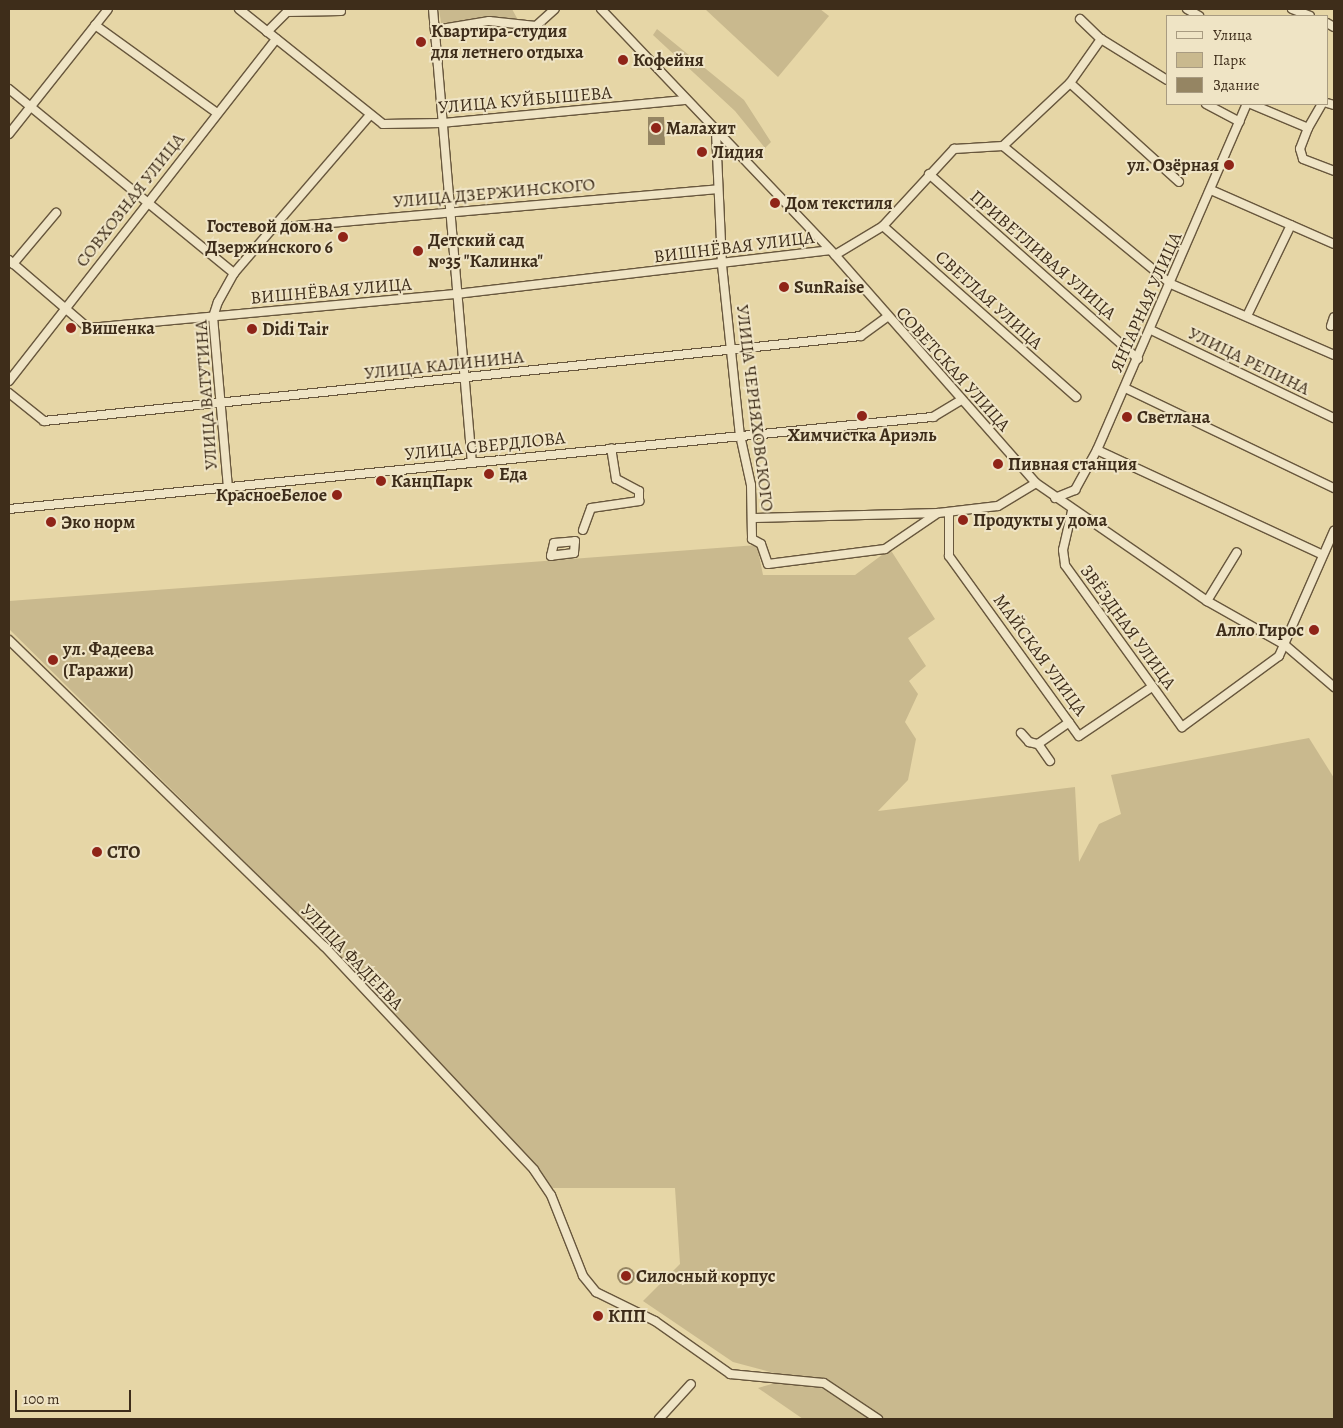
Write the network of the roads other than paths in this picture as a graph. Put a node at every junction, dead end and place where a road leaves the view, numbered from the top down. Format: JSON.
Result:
{"nodes":[{"id":1,"x":108,"y":9,"type":"edge"},
{"id":2,"x":239,"y":9,"type":"edge"},
{"id":3,"x":433,"y":9,"type":"edge"},
{"id":4,"x":555,"y":9,"type":"edge"},
{"id":5,"x":601,"y":9,"type":"edge"},
{"id":6,"x":1292,"y":9,"type":"edge"},
{"id":7,"x":341,"y":11,"type":"dead end"},
{"id":8,"x":1307,"y":15,"type":"edge"},
{"id":9,"x":1080,"y":19,"type":"dead end"},
{"id":10,"x":96,"y":25,"type":"junction"},
{"id":11,"x":435,"y":30,"type":"junction"},
{"id":12,"x":267,"y":32,"type":"junction"},
{"id":13,"x":276,"y":39,"type":"junction"},
{"id":14,"x":1101,"y":39,"type":"junction"},
{"id":15,"x":1166,"y":79,"type":"edge"},
{"id":16,"x":1070,"y":82,"type":"junction"},
{"id":17,"x":9,"y":89,"type":"edge"},
{"id":18,"x":686,"y":100,"type":"junction"},
{"id":19,"x":1208,"y":105,"type":"edge"},
{"id":20,"x":1247,"y":105,"type":"edge"},
{"id":21,"x":1253,"y":105,"type":"edge"},
{"id":22,"x":1321,"y":105,"type":"edge"},
{"id":23,"x":30,"y":108,"type":"junction"},
{"id":24,"x":217,"y":113,"type":"junction"},
{"id":25,"x":370,"y":114,"type":"junction"},
{"id":26,"x":1240,"y":122,"type":"junction"},
{"id":27,"x":442,"y":123,"type":"junction"},
{"id":28,"x":1308,"y":128,"type":"junction"},
{"id":29,"x":716,"y":132,"type":"junction"},
{"id":30,"x":9,"y":134,"type":"edge"},
{"id":31,"x":1003,"y":146,"type":"junction"},
{"id":32,"x":1334,"y":172,"type":"edge"},
{"id":33,"x":929,"y":174,"type":"junction"},
{"id":34,"x":1179,"y":182,"type":"dead end"},
{"id":35,"x":717,"y":189,"type":"junction"},
{"id":36,"x":1211,"y":190,"type":"junction"},
{"id":37,"x":145,"y":202,"type":"junction"},
{"id":38,"x":450,"y":211,"type":"junction"},
{"id":39,"x":56,"y":213,"type":"dead end"},
{"id":40,"x":1290,"y":225,"type":"junction"},
{"id":41,"x":882,"y":226,"type":"junction"},
{"id":42,"x":274,"y":228,"type":"junction"},
{"id":43,"x":1334,"y":244,"type":"edge"},
{"id":44,"x":832,"y":253,"type":"junction"},
{"id":45,"x":11,"y":262,"type":"edge"},
{"id":46,"x":722,"y":265,"type":"junction"},
{"id":47,"x":234,"y":273,"type":"junction"},
{"id":48,"x":1171,"y":284,"type":"junction"},
{"id":49,"x":456,"y":294,"type":"junction"},
{"id":50,"x":65,"y":308,"type":"junction"},
{"id":51,"x":1247,"y":316,"type":"junction"},
{"id":52,"x":213,"y":317,"type":"junction"},
{"id":53,"x":887,"y":317,"type":"junction"},
{"id":54,"x":1334,"y":317,"type":"edge"},
{"id":55,"x":1331,"y":326,"type":"dead end"},
{"id":56,"x":1151,"y":330,"type":"junction"},
{"id":57,"x":733,"y":349,"type":"junction"},
{"id":58,"x":1334,"y":355,"type":"edge"},
{"id":59,"x":1138,"y":359,"type":"junction"},
{"id":60,"x":465,"y":378,"type":"junction"},
{"id":61,"x":9,"y":381,"type":"edge"},
{"id":62,"x":1125,"y":388,"type":"junction"},
{"id":63,"x":9,"y":393,"type":"edge"},
{"id":64,"x":1076,"y":397,"type":"dead end"},
{"id":65,"x":960,"y":401,"type":"junction"},
{"id":66,"x":220,"y":404,"type":"junction"},
{"id":67,"x":1334,"y":418,"type":"edge"},
{"id":68,"x":740,"y":435,"type":"junction"},
{"id":69,"x":611,"y":448,"type":"junction"},
{"id":70,"x":1097,"y":450,"type":"junction"},
{"id":71,"x":472,"y":462,"type":"junction"},
{"id":72,"x":1036,"y":483,"type":"junction"},
{"id":73,"x":228,"y":488,"type":"junction"},
{"id":74,"x":1334,"y":488,"type":"edge"},
{"id":75,"x":1055,"y":498,"type":"junction"},
{"id":76,"x":9,"y":509,"type":"edge"},
{"id":77,"x":1072,"y":511,"type":"junction"},
{"id":78,"x":938,"y":513,"type":"junction"},
{"id":79,"x":949,"y":514,"type":"junction"},
{"id":80,"x":754,"y":518,"type":"junction"},
{"id":81,"x":583,"y":530,"type":"dead end"},
{"id":82,"x":1334,"y":531,"type":"edge"},
{"id":83,"x":1237,"y":552,"type":"dead end"},
{"id":84,"x":1323,"y":555,"type":"junction"},
{"id":85,"x":1207,"y":601,"type":"junction"},
{"id":86,"x":9,"y":640,"type":"edge"},
{"id":87,"x":1285,"y":644,"type":"junction"},
{"id":88,"x":1152,"y":687,"type":"junction"},
{"id":89,"x":1334,"y":687,"type":"edge"},
{"id":90,"x":1069,"y":722,"type":"junction"},
{"id":91,"x":1021,"y":733,"type":"dead end"},
{"id":92,"x":1038,"y":744,"type":"junction"},
{"id":93,"x":1050,"y":760,"type":"dead end"},
{"id":94,"x":691,"y":1384,"type":"dead end"},
{"id":95,"x":659,"y":1419,"type":"edge"},
{"id":96,"x":878,"y":1419,"type":"edge"}],
"edges":[{"from":1,"to":10,"type":"street"},
{"from":2,"to":12,"type":"street","name":"УЛИЦА КУЙБЫШЕВА"},
{"from":3,"to":11,"type":"street"},
{"from":4,"to":11,"type":"street"},
{"from":5,"to":18,"type":"street","name":"СОВЕТСКАЯ УЛИЦА"},
{"from":6,"to":8,"type":"street"},
{"from":7,"to":12,"type":"street"},
{"from":9,"to":14,"type":"street"},
{"from":10,"to":23,"type":"street"},
{"from":10,"to":24,"type":"street"},
{"from":11,"to":27,"type":"street"},
{"from":12,"to":13,"type":"street","name":"УЛИЦА КУЙБЫШЕВА"},
{"from":13,"to":24,"type":"street","name":"СОВХОЗНАЯ УЛИЦА"},
{"from":13,"to":25,"type":"street","name":"УЛИЦА КУЙБЫШЕВА"},
{"from":14,"to":15,"type":"street"},
{"from":14,"to":16,"type":"street"},
{"from":16,"to":31,"type":"street"},
{"from":16,"to":34,"type":"street"},
{"from":17,"to":23,"type":"street"},
{"from":18,"to":27,"type":"street","name":"УЛИЦА КУЙБЫШЕВА"},
{"from":18,"to":29,"type":"street","name":"СОВЕТСКАЯ УЛИЦА"},
{"from":19,"to":26,"type":"street"},
{"from":20,"to":26,"type":"street","name":"ЯНТАРНАЯ УЛИЦА"},
{"from":21,"to":28,"type":"street"},
{"from":22,"to":28,"type":"street"},
{"from":23,"to":30,"type":"street"},
{"from":23,"to":37,"type":"street"},
{"from":24,"to":37,"type":"street","name":"СОВХОЗНАЯ УЛИЦА"},
{"from":25,"to":27,"type":"street","name":"УЛИЦА КУЙБЫШЕВА"},
{"from":25,"to":42,"type":"street","name":"УЛИЦА ВАТУТИНА"},
{"from":26,"to":36,"type":"street","name":"ЯНТАРНАЯ УЛИЦА"},
{"from":27,"to":38,"type":"street"},
{"from":28,"to":32,"type":"street"},
{"from":29,"to":35,"type":"street","name":"УЛИЦА ЧЕРНЯХОВСКОГО"},
{"from":29,"to":44,"type":"street","name":"СОВЕТСКАЯ УЛИЦА"},
{"from":31,"to":33,"type":"street"},
{"from":31,"to":48,"type":"street"},
{"from":33,"to":41,"type":"street"},
{"from":33,"to":59,"type":"street","name":"ПРИВЕТЛИВАЯ УЛИЦА"},
{"from":35,"to":38,"type":"street","name":"УЛИЦА ДЗЕРЖИНСКОГО"},
{"from":35,"to":46,"type":"street","name":"УЛИЦА ЧЕРНЯХОВСКОГО"},
{"from":36,"to":40,"type":"street"},
{"from":36,"to":48,"type":"street","name":"ЯНТАРНАЯ УЛИЦА"},
{"from":37,"to":47,"type":"street"},
{"from":37,"to":50,"type":"street","name":"СОВХОЗНАЯ УЛИЦА"},
{"from":38,"to":42,"type":"street","name":"УЛИЦА ДЗЕРЖИНСКОГО"},
{"from":38,"to":49,"type":"street"},
{"from":39,"to":45,"type":"street"},
{"from":40,"to":43,"type":"street"},
{"from":40,"to":51,"type":"street"},
{"from":41,"to":44,"type":"street"},
{"from":41,"to":64,"type":"street","name":"СВЕТЛАЯ УЛИЦА"},
{"from":42,"to":47,"type":"street","name":"УЛИЦА ВАТУТИНА"},
{"from":44,"to":46,"type":"street","name":"ВИШНЁВАЯ УЛИЦА"},
{"from":44,"to":53,"type":"street","name":"СОВЕТСКАЯ УЛИЦА"},
{"from":45,"to":50,"type":"street","name":"ВИШНЁВАЯ УЛИЦА"},
{"from":46,"to":49,"type":"street","name":"ВИШНЁВАЯ УЛИЦА"},
{"from":46,"to":57,"type":"street","name":"УЛИЦА ЧЕРНЯХОВСКОГО"},
{"from":47,"to":52,"type":"street","name":"УЛИЦА ВАТУТИНА"},
{"from":48,"to":51,"type":"street"},
{"from":48,"to":56,"type":"street","name":"ЯНТАРНАЯ УЛИЦА"},
{"from":49,"to":52,"type":"street","name":"ВИШНЁВАЯ УЛИЦА"},
{"from":49,"to":60,"type":"street"},
{"from":50,"to":52,"type":"street","name":"ВИШНЁВАЯ УЛИЦА"},
{"from":50,"to":61,"type":"street","name":"СОВХОЗНАЯ УЛИЦА"},
{"from":51,"to":58,"type":"street"},
{"from":52,"to":66,"type":"street","name":"УЛИЦА ВАТУТИНА"},
{"from":53,"to":57,"type":"street","name":"УЛИЦА КАЛИНИНА"},
{"from":53,"to":65,"type":"street","name":"СОВЕТСКАЯ УЛИЦА"},
{"from":54,"to":55,"type":"street"},
{"from":56,"to":59,"type":"street","name":"ЯНТАРНАЯ УЛИЦА"},
{"from":56,"to":67,"type":"street","name":"УЛИЦА РЕПИНА"},
{"from":57,"to":60,"type":"street","name":"УЛИЦА КАЛИНИНА"},
{"from":57,"to":68,"type":"street","name":"УЛИЦА ЧЕРНЯХОВСКОГО"},
{"from":59,"to":62,"type":"street","name":"ЯНТАРНАЯ УЛИЦА"},
{"from":60,"to":66,"type":"street","name":"УЛИЦА КАЛИНИНА"},
{"from":60,"to":71,"type":"street"},
{"from":62,"to":70,"type":"street","name":"ЯНТАРНАЯ УЛИЦА"},
{"from":62,"to":74,"type":"street"},
{"from":63,"to":66,"type":"street","name":"УЛИЦА КАЛИНИНА"},
{"from":65,"to":68,"type":"street","name":"УЛИЦА СВЕРДЛОВА"},
{"from":65,"to":72,"type":"street","name":"СОВЕТСКАЯ УЛИЦА"},
{"from":66,"to":73,"type":"street","name":"УЛИЦА ВАТУТИНА"},
{"from":68,"to":69,"type":"street","name":"УЛИЦА СВЕРДЛОВА"},
{"from":68,"to":80,"type":"street","name":"УЛИЦА ЧЕРНЯХОВСКОГО"},
{"from":69,"to":71,"type":"street","name":"УЛИЦА СВЕРДЛОВА"},
{"from":69,"to":81,"type":"street"},
{"from":70,"to":75,"type":"street","name":"ЯНТАРНАЯ УЛИЦА"},
{"from":70,"to":84,"type":"street"},
{"from":71,"to":73,"type":"street","name":"УЛИЦА СВЕРДЛОВА"},
{"from":72,"to":75,"type":"street","name":"СОВЕТСКАЯ УЛИЦА"},
{"from":72,"to":79,"type":"street"},
{"from":73,"to":76,"type":"street","name":"УЛИЦА СВЕРДЛОВА"},
{"from":75,"to":77,"type":"street","name":"СОВЕТСКАЯ УЛИЦА"},
{"from":77,"to":85,"type":"street","name":"СОВЕТСКАЯ УЛИЦА"},
{"from":77,"to":88,"type":"street","name":"ЗВЁЗДНАЯ УЛИЦА"},
{"from":78,"to":79,"type":"street"},
{"from":78,"to":80,"type":"street"},
{"from":78,"to":80,"type":"street","name":"УЛИЦА ЧЕРНЯХОВСКОГО"},
{"from":79,"to":90,"type":"street","name":"МАЙСКАЯ УЛИЦА"},
{"from":82,"to":84,"type":"street"},
{"from":83,"to":85,"type":"street"},
{"from":84,"to":87,"type":"street"},
{"from":85,"to":87,"type":"street","name":"СОВЕТСКАЯ УЛИЦА"},
{"from":86,"to":96,"type":"street","name":"УЛИЦА ФАДЕЕВА"},
{"from":87,"to":88,"type":"street","name":"ЗВЁЗДНАЯ УЛИЦА"},
{"from":87,"to":89,"type":"street","name":"СОВЕТСКАЯ УЛИЦА"},
{"from":88,"to":90,"type":"street","name":"МАЙСКАЯ УЛИЦА"},
{"from":90,"to":92,"type":"street"},
{"from":91,"to":92,"type":"street"},
{"from":92,"to":93,"type":"street"},
{"from":94,"to":95,"type":"street"}]}
